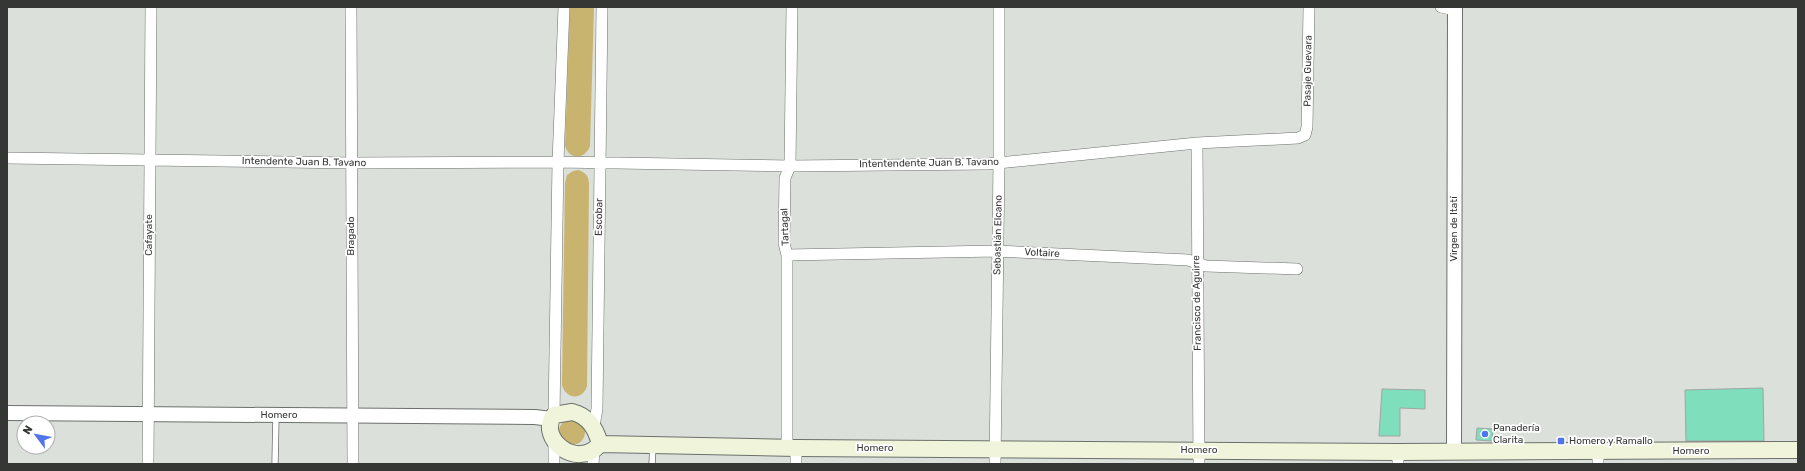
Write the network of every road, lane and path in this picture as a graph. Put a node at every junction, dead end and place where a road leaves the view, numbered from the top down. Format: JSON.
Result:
{"nodes":[{"id":1,"x":151,"y":7,"type":"edge"},
{"id":2,"x":352,"y":7,"type":"edge"},
{"id":3,"x":564,"y":7,"type":"edge"},
{"id":4,"x":602,"y":7,"type":"edge"},
{"id":5,"x":792,"y":7,"type":"edge"},
{"id":6,"x":999,"y":7,"type":"edge"},
{"id":7,"x":1309,"y":7,"type":"edge"},
{"id":8,"x":1441,"y":7,"type":"edge"},
{"id":9,"x":1455,"y":9,"type":"edge"},
{"id":10,"x":1305,"y":135,"type":"joint"},
{"id":11,"x":1197,"y":143,"type":"junction"},
{"id":12,"x":7,"y":158,"type":"edge"},
{"id":13,"x":150,"y":160,"type":"junction"},
{"id":14,"x":558,"y":162,"type":"junction"},
{"id":15,"x":999,"y":162,"type":"junction"},
{"id":16,"x":351,"y":163,"type":"junction"},
{"id":17,"x":600,"y":164,"type":"junction"},
{"id":18,"x":790,"y":166,"type":"junction"},
{"id":19,"x":997,"y":251,"type":"junction"},
{"id":20,"x":787,"y":255,"type":"junction"},
{"id":21,"x":1197,"y":263,"type":"junction"},
{"id":22,"x":1297,"y":270,"type":"dead end"},
{"id":23,"x":7,"y":413,"type":"edge"},
{"id":24,"x":148,"y":415,"type":"junction"},
{"id":25,"x":353,"y":415,"type":"junction"},
{"id":26,"x":276,"y":416,"type":"junction"},
{"id":27,"x":552,"y":417,"type":"junction"},
{"id":28,"x":594,"y":426,"type":"junction"},
{"id":29,"x":554,"y":442,"type":"junction"},
{"id":30,"x":653,"y":445,"type":"junction"},
{"id":31,"x":1798,"y":450,"type":"edge"},
{"id":32,"x":1454,"y":452,"type":"junction"},
{"id":33,"x":596,"y":453,"type":"edge"},
{"id":34,"x":793,"y":453,"type":"edge"},
{"id":35,"x":995,"y":456,"type":"edge"},
{"id":36,"x":1199,"y":457,"type":"edge"},
{"id":37,"x":1398,"y":458,"type":"edge"},
{"id":38,"x":1598,"y":458,"type":"edge"},
{"id":39,"x":148,"y":464,"type":"edge"},
{"id":40,"x":275,"y":464,"type":"edge"},
{"id":41,"x":353,"y":464,"type":"edge"},
{"id":42,"x":554,"y":464,"type":"edge"},
{"id":43,"x":652,"y":464,"type":"edge"}],
"edges":[{"from":1,"to":13,"type":"street","name":"Cafayate"},
{"from":2,"to":16,"type":"street","name":"Bragado"},
{"from":3,"to":14,"type":"street"},
{"from":4,"to":17,"type":"street","name":"Escobar"},
{"from":5,"to":18,"type":"street","name":"Tartagal"},
{"from":6,"to":15,"type":"street","name":"Sebastián Elcano"},
{"from":7,"to":10,"type":"street","name":"Pasaje Guevara"},
{"from":8,"to":9,"type":"street"},
{"from":9,"to":32,"type":"street","name":"Virgen de Itatí"},
{"from":10,"to":11,"type":"street","name":"Intentendente Juan B. Tavano"},
{"from":11,"to":15,"type":"street","name":"Intentendente Juan B. Tavano"},
{"from":11,"to":21,"type":"street","name":"Francisco de Aguirre"},
{"from":12,"to":13,"type":"street","name":"Intendente Juan B. Tavano"},
{"from":13,"to":16,"type":"street","name":"Intendente Juan B. Tavano"},
{"from":13,"to":24,"type":"street","name":"Cafayate"},
{"from":14,"to":16,"type":"street","name":"Intendente Juan B. Tavano"},
{"from":14,"to":17,"type":"street","name":"Intendente Juan B. Tavano"},
{"from":14,"to":27,"type":"street"},
{"from":15,"to":18,"type":"street","name":"Intentendente Juan B. Tavano"},
{"from":15,"to":19,"type":"street","name":"Sebastián Elcano"},
{"from":16,"to":25,"type":"street","name":"Bragado"},
{"from":17,"to":18,"type":"street","name":"Intentendente Juan B. Tavano"},
{"from":17,"to":28,"type":"street","name":"Escobar"},
{"from":18,"to":20,"type":"street","name":"Tartagal"},
{"from":19,"to":20,"type":"street","name":"Voltaire"},
{"from":19,"to":21,"type":"street","name":"Voltaire"},
{"from":19,"to":35,"type":"street","name":"Sebastián Elcano"},
{"from":20,"to":34,"type":"street","name":"Tartagal"},
{"from":21,"to":22,"type":"street","name":"Voltaire"},
{"from":21,"to":36,"type":"street","name":"Francisco de Aguirre"},
{"from":23,"to":24,"type":"street","name":"Homero"},
{"from":24,"to":26,"type":"street","name":"Homero"},
{"from":24,"to":39,"type":"street","name":"Cafayate"},
{"from":25,"to":26,"type":"street","name":"Homero"},
{"from":25,"to":27,"type":"street","name":"Homero"},
{"from":25,"to":41,"type":"street","name":"Bragado"},
{"from":26,"to":40,"type":"lane"},
{"from":27,"to":28,"type":"main road"},
{"from":27,"to":29,"type":"main road"},
{"from":28,"to":33,"type":"main road"},
{"from":29,"to":33,"type":"main road"},
{"from":29,"to":42,"type":"street"},
{"from":30,"to":33,"type":"main road","name":"Homero"},
{"from":30,"to":34,"type":"main road","name":"Homero"},
{"from":30,"to":43,"type":"lane"},
{"from":31,"to":38,"type":"main road","name":"Homero"},
{"from":32,"to":37,"type":"main road","name":"Homero"},
{"from":32,"to":38,"type":"main road","name":"Homero"},
{"from":34,"to":35,"type":"main road","name":"Homero"},
{"from":35,"to":36,"type":"main road","name":"Homero"},
{"from":36,"to":37,"type":"main road","name":"Homero"}]}
